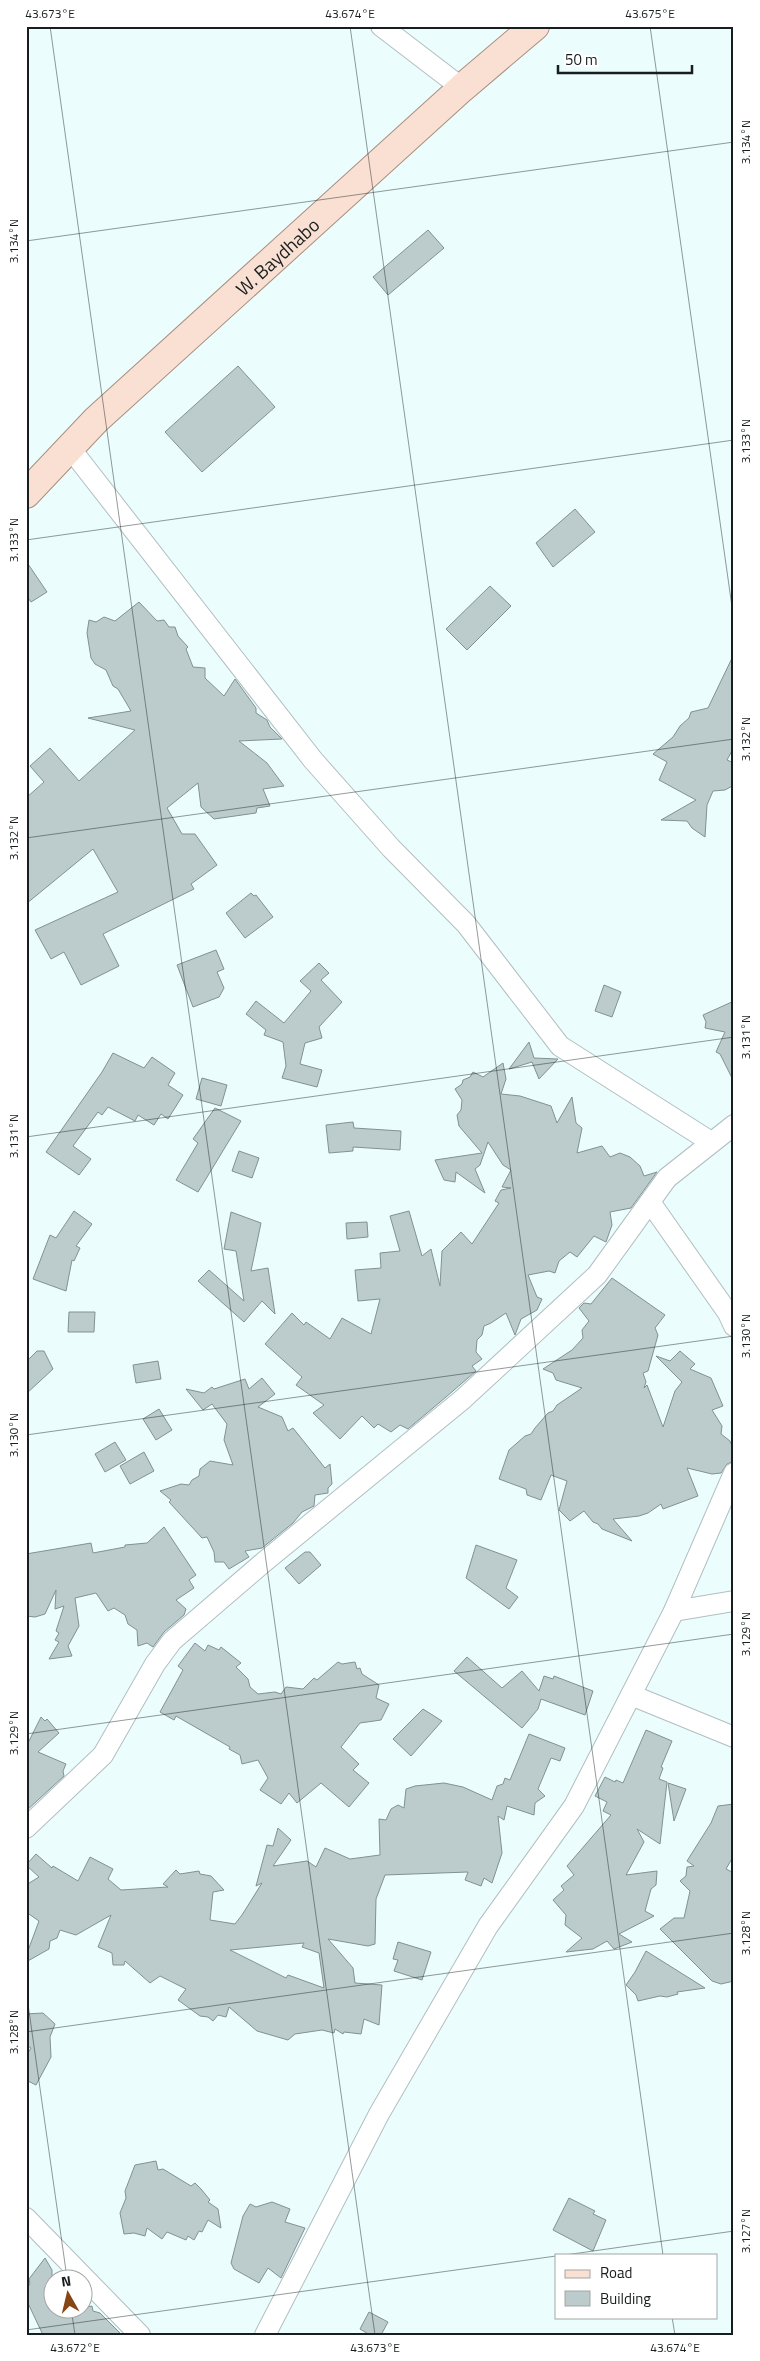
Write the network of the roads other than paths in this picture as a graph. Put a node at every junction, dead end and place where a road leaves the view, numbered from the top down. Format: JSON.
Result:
{"nodes":[{"id":1,"x":381,"y":26,"type":"edge"},
{"id":2,"x":535,"y":26,"type":"edge"},
{"id":3,"x":462,"y":88,"type":"junction"},
{"id":4,"x":70,"y":448,"type":"junction"},
{"id":5,"x":26,"y":494,"type":"edge"},
{"id":6,"x":734,"y":1125,"type":"edge"},
{"id":7,"x":711,"y":1142,"type":"junction"},
{"id":8,"x":650,"y":1202,"type":"junction"},
{"id":9,"x":734,"y":1326,"type":"edge"},
{"id":10,"x":734,"y":1474,"type":"edge"},
{"id":11,"x":734,"y":1601,"type":"edge"},
{"id":12,"x":674,"y":1611,"type":"junction"},
{"id":13,"x":631,"y":1695,"type":"junction"},
{"id":14,"x":734,"y":1737,"type":"edge"},
{"id":15,"x":26,"y":1828,"type":"edge"},
{"id":16,"x":26,"y":2218,"type":"edge"},
{"id":17,"x":140,"y":2335,"type":"edge"},
{"id":18,"x":265,"y":2335,"type":"edge"}],
"edges":[{"from":1,"to":3,"type":"street"},
{"from":2,"to":3,"type":"main road","name":"W. Baydhabo"},
{"from":3,"to":4,"type":"main road","name":"W. Baydhabo"},
{"from":4,"to":5,"type":"main road","name":"W. Baydhabo"},
{"from":4,"to":7,"type":"street"},
{"from":6,"to":7,"type":"street"},
{"from":7,"to":8,"type":"street"},
{"from":8,"to":9,"type":"street"},
{"from":8,"to":15,"type":"street"},
{"from":10,"to":12,"type":"street"},
{"from":11,"to":12,"type":"street"},
{"from":12,"to":13,"type":"street"},
{"from":13,"to":14,"type":"street"},
{"from":13,"to":18,"type":"street"},
{"from":16,"to":17,"type":"street"}]}
